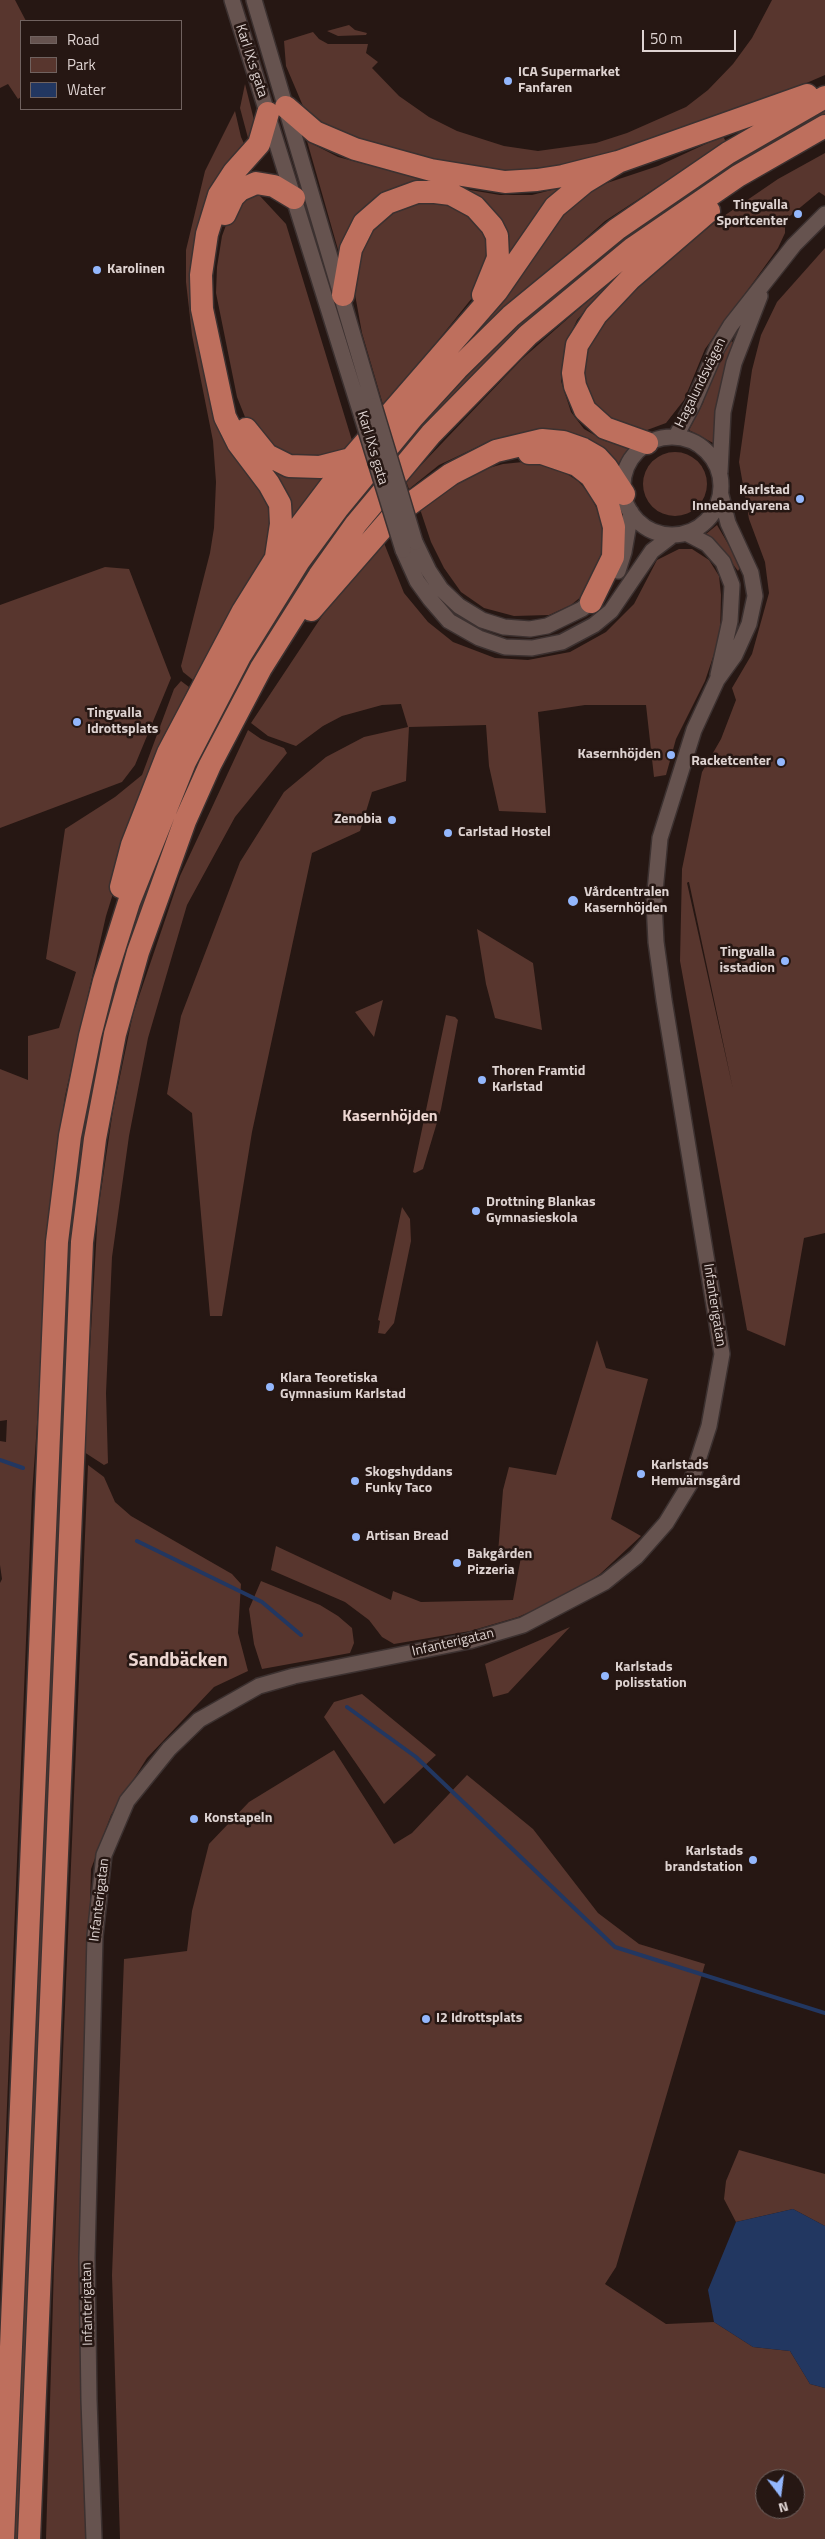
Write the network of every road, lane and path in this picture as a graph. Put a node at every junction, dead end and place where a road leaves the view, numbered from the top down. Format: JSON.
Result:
{"nodes":[{"id":1,"x":232,"y":0,"type":"edge"},
{"id":2,"x":254,"y":0,"type":"edge"},
{"id":3,"x":825,"y":88,"type":"edge"},
{"id":4,"x":825,"y":97,"type":"edge"},
{"id":5,"x":277,"y":110,"type":"junction"},
{"id":6,"x":825,"y":126,"type":"edge"},
{"id":7,"x":793,"y":144,"type":"junction"},
{"id":8,"x":618,"y":162,"type":"junction"},
{"id":9,"x":294,"y":198,"type":"junction"},
{"id":10,"x":825,"y":214,"type":"edge"},
{"id":11,"x":765,"y":283,"type":"junction"},
{"id":12,"x":343,"y":295,"type":"junction"},
{"id":13,"x":469,"y":322,"type":"junction"},
{"id":14,"x":676,"y":436,"type":"junction"},
{"id":15,"x":647,"y":444,"type":"junction"},
{"id":16,"x":486,"y":457,"type":"junction"},
{"id":17,"x":351,"y":459,"type":"junction"},
{"id":18,"x":720,"y":475,"type":"junction"},
{"id":19,"x":721,"y":495,"type":"junction"},
{"id":20,"x":627,"y":503,"type":"junction"},
{"id":21,"x":680,"y":534,"type":"junction"},
{"id":22,"x":409,"y":546,"type":"junction"},
{"id":23,"x":276,"y":558,"type":"junction"},
{"id":24,"x":591,"y":602,"type":"junction"},
{"id":25,"x":261,"y":668,"type":"junction"},
{"id":26,"x":717,"y":680,"type":"junction"},
{"id":27,"x":104,"y":981,"type":"junction"},
{"id":28,"x":2,"y":2514,"type":"edge"},
{"id":29,"x":3,"y":2539,"type":"edge"},
{"id":30,"x":29,"y":2539,"type":"edge"},
{"id":31,"x":94,"y":2539,"type":"edge"}],
"edges":[{"from":1,"to":5,"type":"street","name":"Karl IX:s gata"},
{"from":2,"to":5,"type":"street","name":"Karl IX:s gata"},
{"from":3,"to":8,"type":"highway"},
{"from":4,"to":27,"type":"highway"},
{"from":5,"to":8,"type":"highway"},
{"from":5,"to":9,"type":"street","name":"Karl IX:s gata"},
{"from":5,"to":12,"type":"street","name":"Karl IX:s gata"},
{"from":5,"to":23,"type":"highway"},
{"from":6,"to":7,"type":"highway"},
{"from":7,"to":15,"type":"highway"},
{"from":7,"to":25,"type":"highway"},
{"from":8,"to":13,"type":"highway"},
{"from":9,"to":17,"type":"highway"},
{"from":9,"to":22,"type":"street","name":"Karl IX:s gata","bridge":true},
{"from":10,"to":11,"type":"street","name":"Hagalundsvägen"},
{"from":11,"to":14,"type":"street","name":"Hagalundsvägen"},
{"from":11,"to":18,"type":"street","name":"Hagalundsvägen"},
{"from":12,"to":13,"type":"highway"},
{"from":12,"to":22,"type":"street","name":"Karl IX:s gata","bridge":true},
{"from":13,"to":17,"type":"highway"},
{"from":14,"to":15,"type":"street"},
{"from":14,"to":18,"type":"street"},
{"from":15,"to":20,"type":"street"},
{"from":16,"to":20,"type":"highway"},
{"from":16,"to":24,"type":"highway"},
{"from":16,"to":25,"type":"highway"},
{"from":17,"to":23,"type":"highway"},
{"from":18,"to":19,"type":"street"},
{"from":19,"to":21,"type":"street"},
{"from":19,"to":26,"type":"street","name":"Infanterigatan"},
{"from":20,"to":21,"type":"street"},
{"from":20,"to":24,"type":"street","name":"Karl IX:s gata"},
{"from":21,"to":22,"type":"street","name":"Karl IX:s gata"},
{"from":21,"to":26,"type":"street","name":"Infanterigatan"},
{"from":22,"to":24,"type":"street","name":"Karl IX:s gata"},
{"from":23,"to":27,"type":"highway"},
{"from":25,"to":30,"type":"highway"},
{"from":26,"to":31,"type":"street","name":"Infanterigatan"},
{"from":27,"to":28,"type":"highway"},
{"from":28,"to":29,"type":"highway"}]}
